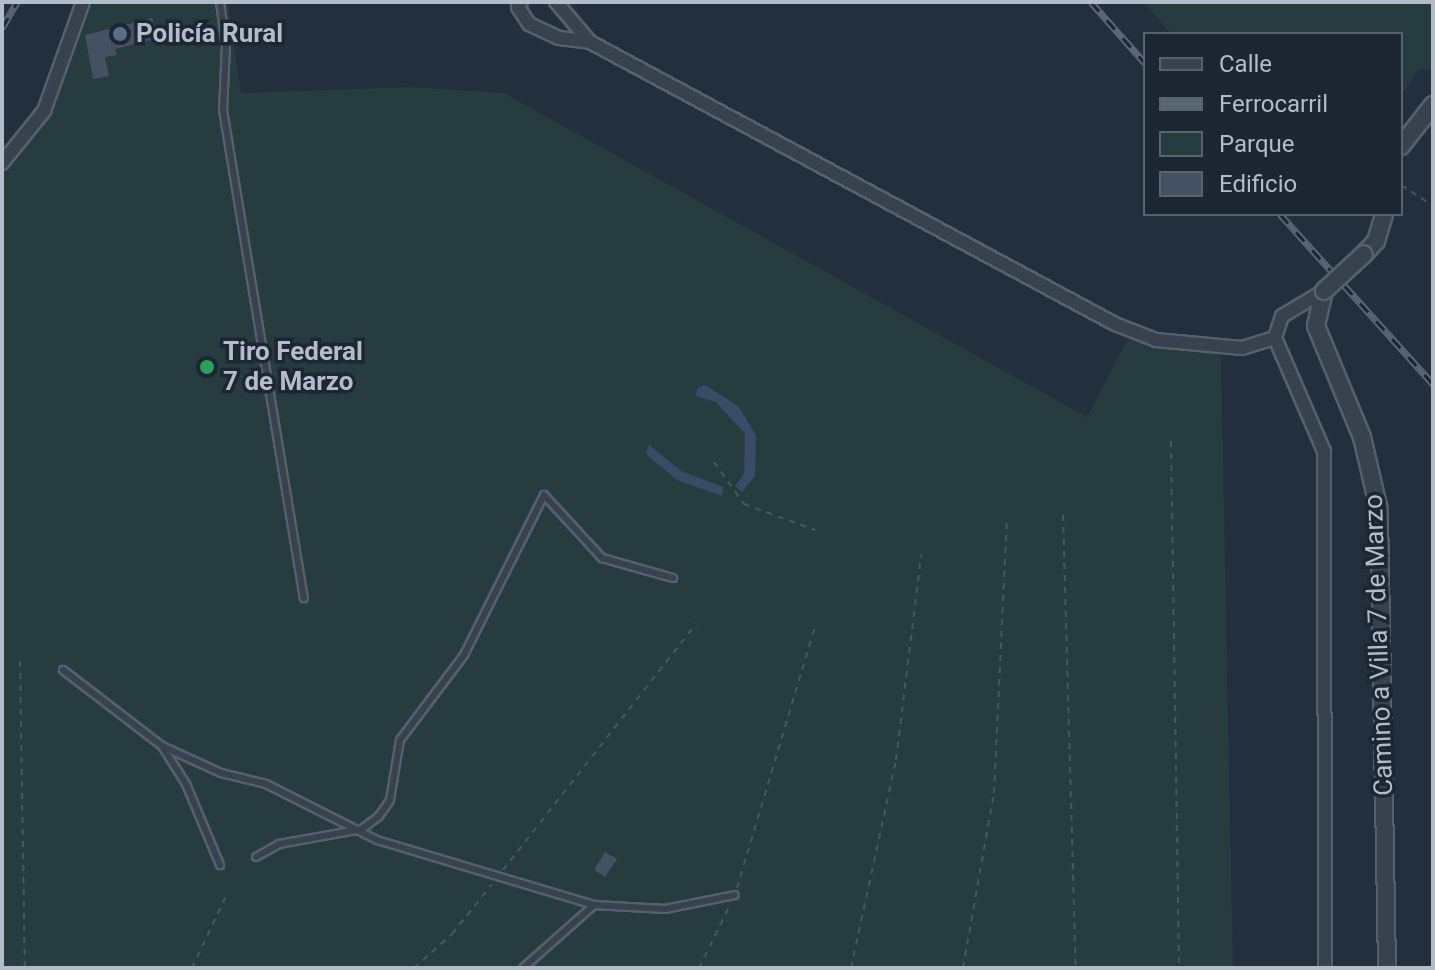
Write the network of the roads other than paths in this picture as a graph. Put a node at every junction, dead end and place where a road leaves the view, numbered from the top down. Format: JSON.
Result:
{"nodes":[{"id":1,"x":83,"y":2,"type":"edge"},
{"id":2,"x":220,"y":2,"type":"edge"},
{"id":3,"x":521,"y":2,"type":"edge"},
{"id":4,"x":556,"y":2,"type":"edge"},
{"id":5,"x":590,"y":42,"type":"junction"},
{"id":6,"x":1433,"y":105,"type":"edge"},
{"id":7,"x":1403,"y":143,"type":"edge"},
{"id":8,"x":2,"y":163,"type":"edge"},
{"id":9,"x":1383,"y":216,"type":"edge"},
{"id":10,"x":1324,"y":291,"type":"junction"},
{"id":11,"x":1275,"y":338,"type":"junction"},
{"id":12,"x":673,"y":578,"type":"dead end"},
{"id":13,"x":304,"y":598,"type":"dead end"},
{"id":14,"x":63,"y":670,"type":"dead end"},
{"id":15,"x":162,"y":746,"type":"junction"},
{"id":16,"x":352,"y":831,"type":"junction"},
{"id":17,"x":256,"y":857,"type":"dead end"},
{"id":18,"x":220,"y":865,"type":"dead end"},
{"id":19,"x":735,"y":895,"type":"road end"},
{"id":20,"x":594,"y":905,"type":"junction"},
{"id":21,"x":523,"y":968,"type":"edge"},
{"id":22,"x":1325,"y":968,"type":"edge"},
{"id":23,"x":1387,"y":968,"type":"edge"}],
"edges":[{"from":1,"to":8,"type":"street"},
{"from":2,"to":13,"type":"lane"},
{"from":3,"to":5,"type":"street"},
{"from":4,"to":5,"type":"street"},
{"from":5,"to":11,"type":"street"},
{"from":6,"to":7,"type":"street"},
{"from":9,"to":10,"type":"street","bridge":true},
{"from":10,"to":11,"type":"street"},
{"from":10,"to":23,"type":"street","name":"Camino a Villa 7 de Marzo"},
{"from":11,"to":22,"type":"street"},
{"from":12,"to":16,"type":"lane"},
{"from":14,"to":15,"type":"lane"},
{"from":15,"to":16,"type":"lane"},
{"from":15,"to":18,"type":"lane"},
{"from":16,"to":17,"type":"lane"},
{"from":16,"to":20,"type":"lane"},
{"from":19,"to":20,"type":"lane"},
{"from":20,"to":21,"type":"lane"}]}
